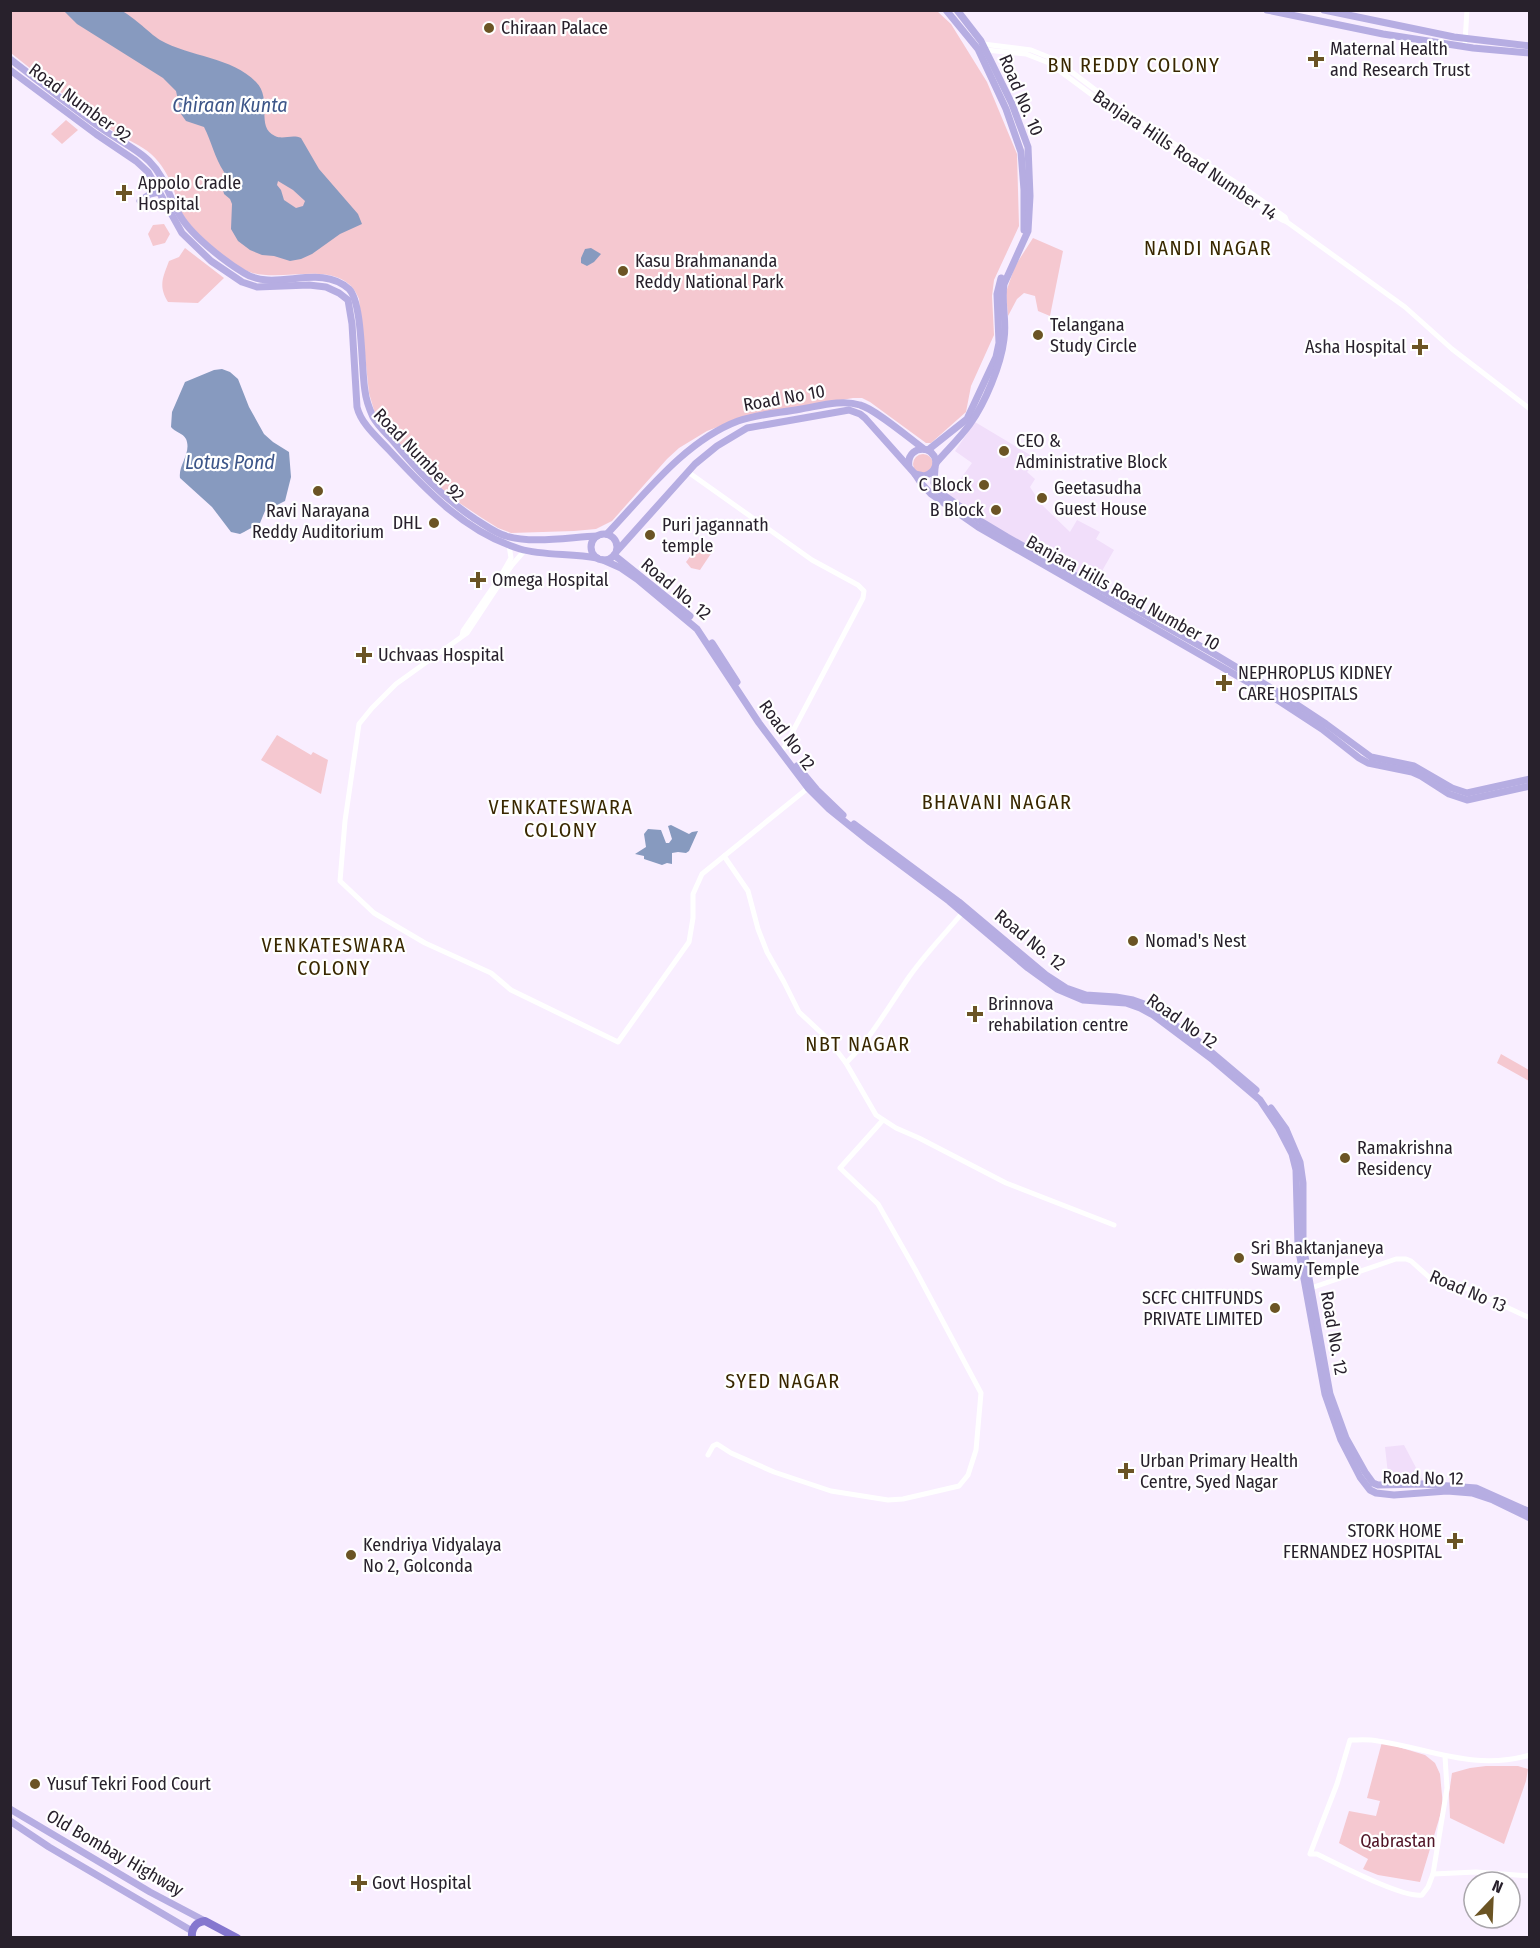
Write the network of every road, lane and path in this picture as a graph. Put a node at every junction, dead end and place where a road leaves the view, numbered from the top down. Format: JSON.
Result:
{"nodes":[{"id":1,"x":946,"y":10,"type":"edge"},
{"id":2,"x":957,"y":10,"type":"edge"},
{"id":3,"x":1267,"y":10,"type":"edge"},
{"id":4,"x":1324,"y":10,"type":"edge"},
{"id":5,"x":1467,"y":10,"type":"edge"},
{"id":6,"x":1465,"y":43,"type":"junction"},
{"id":7,"x":1530,"y":46,"type":"edge"},
{"id":8,"x":984,"y":47,"type":"junction"},
{"id":9,"x":1530,"y":53,"type":"edge"},
{"id":10,"x":11,"y":64,"type":"edge"},
{"id":11,"x":159,"y":192,"type":"junction"},
{"id":12,"x":140,"y":201,"type":"dead end"},
{"id":13,"x":1530,"y":409,"type":"edge"},
{"id":14,"x":862,"y":410,"type":"junction"},
{"id":15,"x":926,"y":449,"type":"junction"},
{"id":16,"x":406,"y":463,"type":"junction"},
{"id":17,"x":936,"y":465,"type":"junction"},
{"id":18,"x":909,"y":467,"type":"junction"},
{"id":19,"x":688,"y":472,"type":"junction"},
{"id":20,"x":915,"y":474,"type":"junction"},
{"id":21,"x":934,"y":492,"type":"junction"},
{"id":22,"x":473,"y":523,"type":"junction"},
{"id":23,"x":607,"y":534,"type":"junction"},
{"id":24,"x":597,"y":536,"type":"junction"},
{"id":25,"x":509,"y":545,"type":"junction"},
{"id":26,"x":525,"y":550,"type":"junction"},
{"id":27,"x":615,"y":553,"type":"junction"},
{"id":28,"x":600,"y":559,"type":"junction"},
{"id":29,"x":462,"y":636,"type":"junction"},
{"id":30,"x":783,"y":748,"type":"junction"},
{"id":31,"x":1530,"y":779,"type":"edge"},
{"id":32,"x":1530,"y":786,"type":"edge"},
{"id":33,"x":808,"y":788,"type":"junction"},
{"id":34,"x":724,"y":856,"type":"junction"},
{"id":35,"x":963,"y":912,"type":"junction"},
{"id":36,"x":846,"y":1063,"type":"junction"},
{"id":37,"x":883,"y":1120,"type":"junction"},
{"id":38,"x":1114,"y":1225,"type":"dead end"},
{"id":39,"x":1309,"y":1289,"type":"junction"},
{"id":40,"x":1530,"y":1318,"type":"edge"},
{"id":41,"x":708,"y":1455,"type":"dead end"},
{"id":42,"x":1530,"y":1512,"type":"edge"},
{"id":43,"x":1530,"y":1518,"type":"edge"},
{"id":44,"x":1530,"y":1755,"type":"edge"},
{"id":45,"x":1445,"y":1756,"type":"junction"},
{"id":46,"x":10,"y":1809,"type":"edge"},
{"id":47,"x":10,"y":1821,"type":"edge"},
{"id":48,"x":83,"y":1852,"type":"junction"},
{"id":49,"x":76,"y":1863,"type":"junction"},
{"id":50,"x":1433,"y":1874,"type":"junction"},
{"id":51,"x":1530,"y":1876,"type":"edge"},
{"id":52,"x":209,"y":1923,"type":"junction"},
{"id":53,"x":191,"y":1935,"type":"edge"},
{"id":54,"x":216,"y":1938,"type":"edge"},
{"id":55,"x":237,"y":1938,"type":"edge"}],
"edges":[{"from":1,"to":15,"type":"main road","name":"Road No. 10"},
{"from":2,"to":8,"type":"main road","name":"Road No. 10"},
{"from":3,"to":6,"type":"main road"},
{"from":4,"to":6,"type":"main road"},
{"from":5,"to":6,"type":"street"},
{"from":6,"to":7,"type":"main road"},
{"from":6,"to":9,"type":"main road"},
{"from":8,"to":13,"type":"street","name":"Banjara Hills Road Number 14"},
{"from":8,"to":17,"type":"main road","name":"Road No. 10"},
{"from":10,"to":11,"type":"main road","name":"Road Number 92"},
{"from":10,"to":16,"type":"main road","name":"Road Number 92"},
{"from":11,"to":12,"type":"main road"},
{"from":11,"to":16,"type":"main road","name":"Road Number 92"},
{"from":14,"to":15,"type":"main road"},
{"from":14,"to":18,"type":"main road"},
{"from":14,"to":19,"type":"main road","name":"Road No 10"},
{"from":14,"to":23,"type":"main road","name":"Road No 10"},
{"from":15,"to":17,"type":"main road"},
{"from":15,"to":18,"type":"main road"},
{"from":16,"to":22,"type":"main road","name":"Road Number 92"},
{"from":17,"to":20,"type":"main road"},
{"from":17,"to":21,"type":"main road"},
{"from":18,"to":20,"type":"main road"},
{"from":19,"to":27,"type":"main road","name":"Road No 10"},
{"from":19,"to":30,"type":"street"},
{"from":20,"to":21,"type":"main road"},
{"from":21,"to":31,"type":"main road","name":"Banjara Hills Road Number 10"},
{"from":21,"to":32,"type":"main road","name":"Banjara Hills Road Number 10"},
{"from":22,"to":24,"type":"main road","name":"Road Number 92"},
{"from":22,"to":25,"type":"main road","name":"Road Number 92"},
{"from":23,"to":24,"type":"main road"},
{"from":23,"to":27,"type":"main road","name":"Road No. 12"},
{"from":24,"to":28,"type":"main road"},
{"from":25,"to":26,"type":"main road","name":"Road Number 92"},
{"from":25,"to":29,"type":"street"},
{"from":26,"to":28,"type":"main road","name":"Road Number 92"},
{"from":26,"to":29,"type":"street"},
{"from":27,"to":28,"type":"main road","name":"Road No. 12"},
{"from":27,"to":30,"type":"main road","name":"Road No. 12"},
{"from":28,"to":33,"type":"main road","name":"Road No 12"},
{"from":29,"to":34,"type":"street"},
{"from":30,"to":39,"type":"main road","name":"Road No. 12"},
{"from":33,"to":34,"type":"street"},
{"from":33,"to":35,"type":"main road","name":"Road No 12"},
{"from":34,"to":36,"type":"street"},
{"from":35,"to":36,"type":"street"},
{"from":35,"to":39,"type":"main road","name":"Road No 12"},
{"from":36,"to":37,"type":"street"},
{"from":37,"to":38,"type":"street"},
{"from":37,"to":41,"type":"street"},
{"from":39,"to":40,"type":"street","name":"Road No 13"},
{"from":39,"to":42,"type":"main road","name":"Road No. 12"},
{"from":39,"to":43,"type":"main road","name":"Road No 12"},
{"from":44,"to":45,"type":"street"},
{"from":45,"to":50,"type":"street"},
{"from":45,"to":50,"type":"street"},
{"from":46,"to":48,"type":"main road","name":"Old Bombay Highway"},
{"from":47,"to":49,"type":"main road","name":"Old Bombay Highway"},
{"from":48,"to":49,"type":"main road"},
{"from":48,"to":52,"type":"main road","name":"Old Bombay Highway"},
{"from":49,"to":53,"type":"main road","name":"Old Bombay Highway"},
{"from":50,"to":51,"type":"street"},
{"from":52,"to":53,"type":"highway"},
{"from":52,"to":54,"type":"highway"},
{"from":52,"to":55,"type":"highway"}]}
